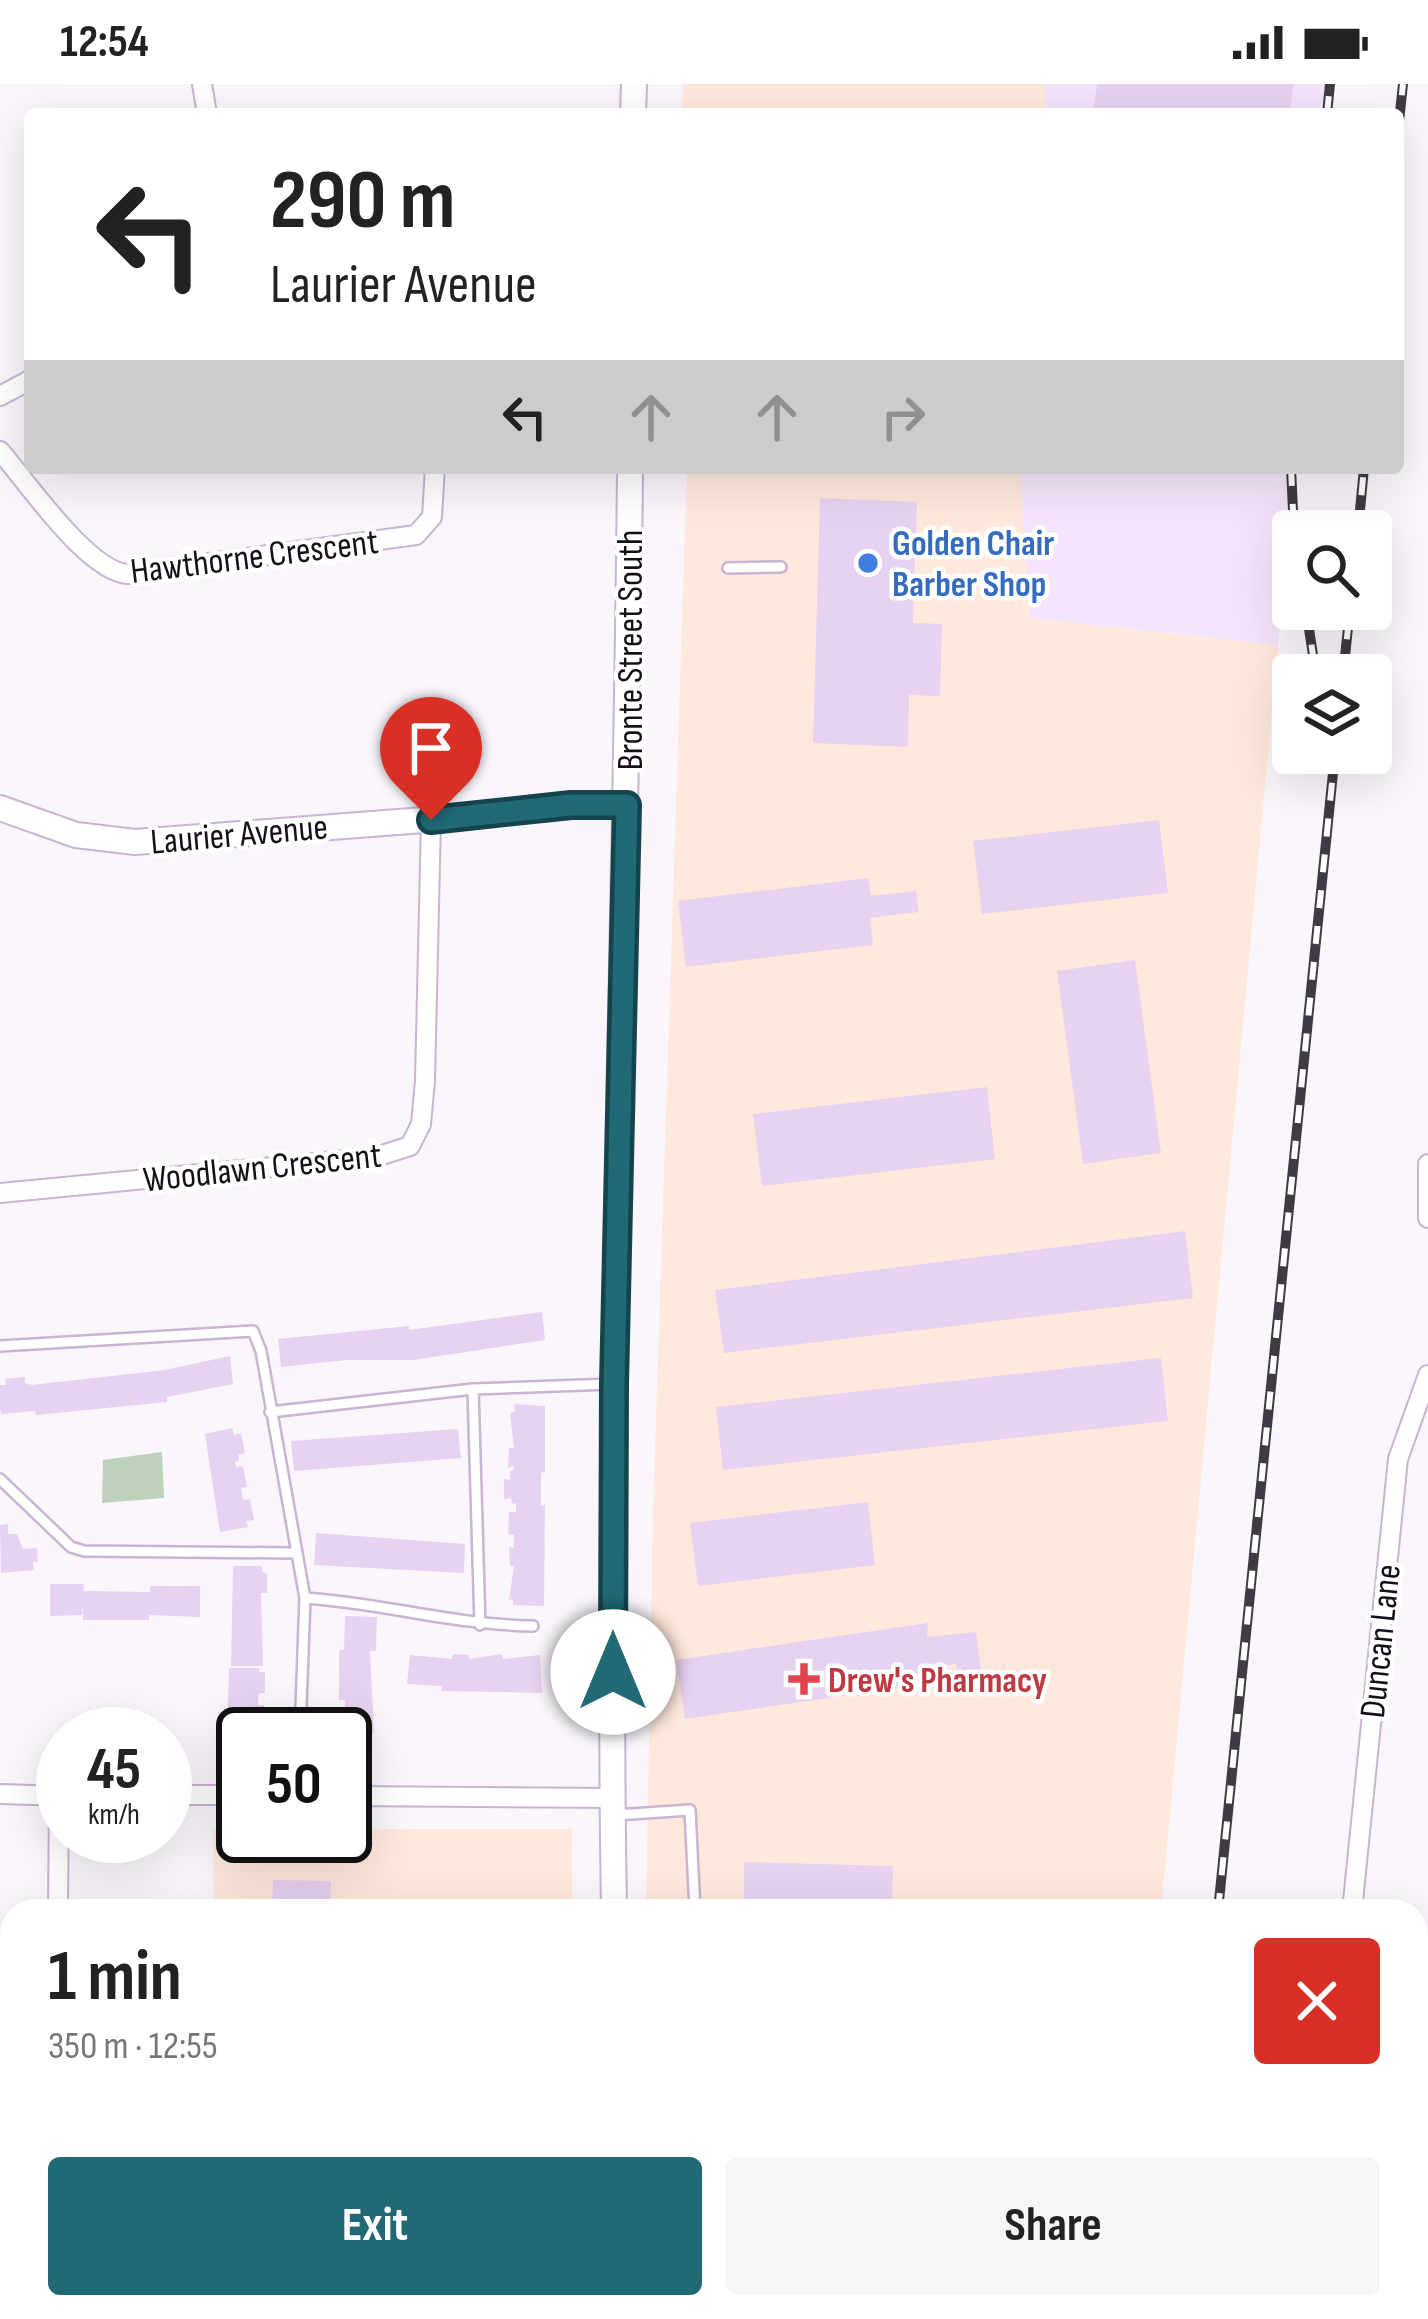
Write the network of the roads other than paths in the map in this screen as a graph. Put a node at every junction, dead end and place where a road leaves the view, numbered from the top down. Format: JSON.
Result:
{"nodes":[{"id":1,"x":0,"y":451,"type":"edge"},
{"id":2,"x":435,"y":474,"type":"edge"},
{"id":3,"x":630,"y":474,"type":"edge"},
{"id":4,"x":781,"y":567,"type":"dead end"},
{"id":5,"x":728,"y":568,"type":"dead end"},
{"id":6,"x":627,"y":805,"type":"junction"},
{"id":7,"x":0,"y":808,"type":"edge"},
{"id":8,"x":431,"y":820,"type":"junction"},
{"id":9,"x":1428,"y":1163,"type":"edge"},
{"id":10,"x":0,"y":1193,"type":"edge"},
{"id":11,"x":1428,"y":1218,"type":"edge"},
{"id":12,"x":0,"y":1346,"type":"edge"},
{"id":13,"x":1428,"y":1375,"type":"edge"},
{"id":14,"x":614,"y":1384,"type":"junction"},
{"id":15,"x":473,"y":1389,"type":"junction"},
{"id":16,"x":270,"y":1412,"type":"junction"},
{"id":17,"x":0,"y":1479,"type":"edge"},
{"id":18,"x":295,"y":1552,"type":"junction"},
{"id":19,"x":304,"y":1598,"type":"junction"},
{"id":20,"x":480,"y":1625,"type":"junction"},
{"id":21,"x":533,"y":1626,"type":"dead end"},
{"id":22,"x":301,"y":1707,"type":"edge"},
{"id":23,"x":0,"y":1794,"type":"edge"},
{"id":24,"x":36,"y":1795,"type":"edge"},
{"id":25,"x":372,"y":1797,"type":"edge"},
{"id":26,"x":612,"y":1807,"type":"junction"},
{"id":27,"x":59,"y":1863,"type":"edge"},
{"id":28,"x":58,"y":1899,"type":"edge"},
{"id":29,"x":614,"y":1899,"type":"edge"},
{"id":30,"x":694,"y":1899,"type":"edge"},
{"id":31,"x":1353,"y":1899,"type":"edge"}],
"edges":[{"from":1,"to":2,"type":"street","name":"Hawthorne Crescent"},
{"from":3,"to":6,"type":"main road","name":"Bronte Street South"},
{"from":4,"to":5,"type":"lane"},
{"from":6,"to":8,"type":"main road","name":"Laurier Avenue"},
{"from":6,"to":14,"type":"main road","name":"Bronte Street South"},
{"from":7,"to":8,"type":"main road","name":"Laurier Avenue"},
{"from":8,"to":10,"type":"street","name":"Woodlawn Crescent"},
{"from":9,"to":11,"type":"street"},
{"from":12,"to":16,"type":"lane"},
{"from":13,"to":31,"type":"street","name":"Duncan Lane"},
{"from":14,"to":15,"type":"lane"},
{"from":14,"to":26,"type":"main road","name":"Bronte Street South"},
{"from":15,"to":16,"type":"lane"},
{"from":15,"to":20,"type":"lane"},
{"from":16,"to":18,"type":"lane"},
{"from":17,"to":18,"type":"lane"},
{"from":18,"to":19,"type":"lane"},
{"from":19,"to":20,"type":"lane"},
{"from":19,"to":22,"type":"lane"},
{"from":20,"to":21,"type":"lane"},
{"from":23,"to":24,"type":"street"},
{"from":25,"to":26,"type":"street"},
{"from":26,"to":29,"type":"main road","name":"Bronte Street South"},
{"from":26,"to":30,"type":"lane"},
{"from":27,"to":28,"type":"street"}]}
